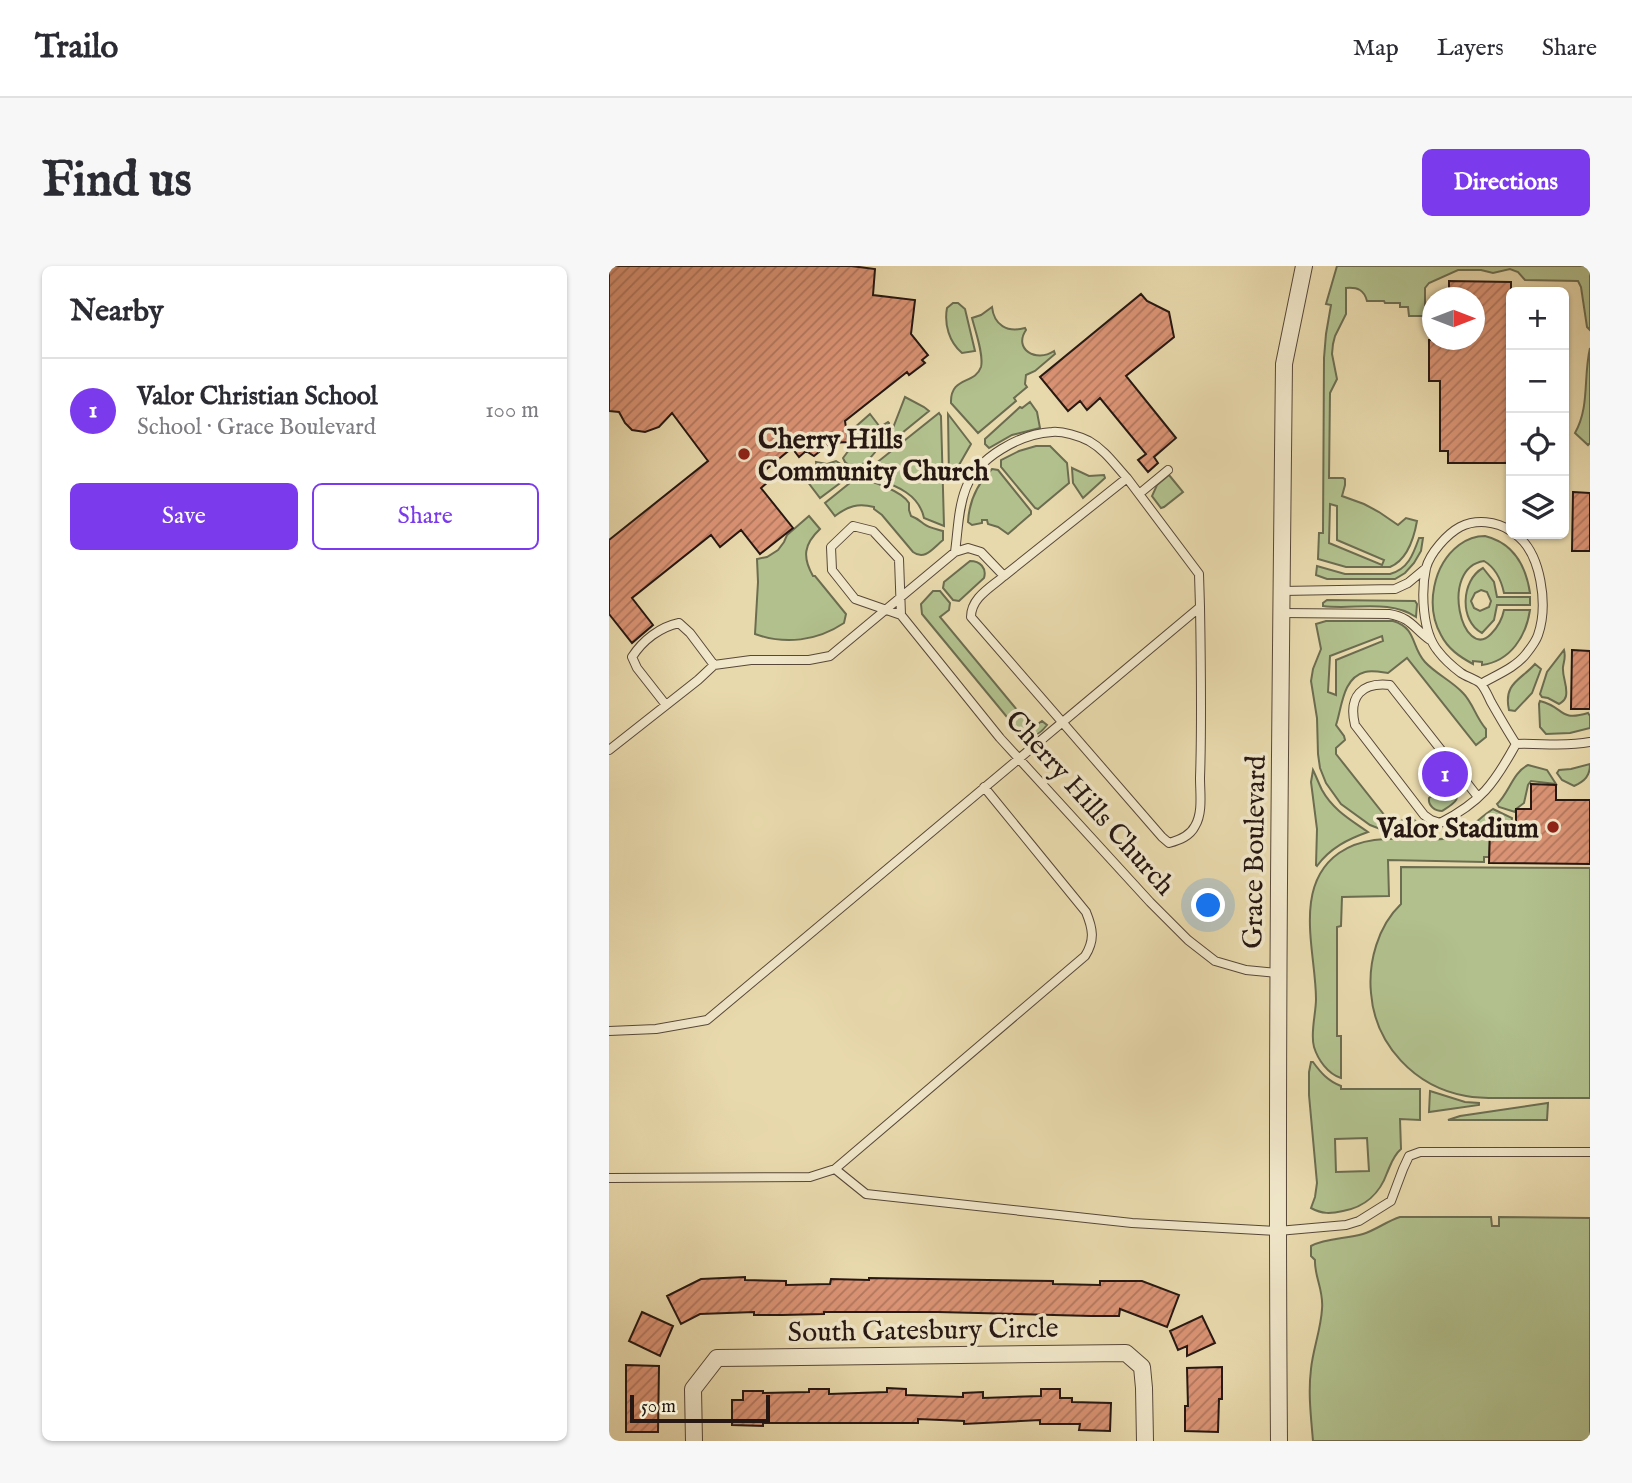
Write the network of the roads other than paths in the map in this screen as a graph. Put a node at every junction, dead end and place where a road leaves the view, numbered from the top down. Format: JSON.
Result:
{"nodes":[{"id":1,"x":1304,"y":266,"type":"edge"},
{"id":2,"x":1168,"y":470,"type":"dead end"},
{"id":3,"x":1127,"y":478,"type":"junction"},
{"id":4,"x":1139,"y":494,"type":"junction"},
{"id":5,"x":1506,"y":528,"type":"edge"},
{"id":6,"x":1521,"y":539,"type":"edge"},
{"id":7,"x":955,"y":552,"type":"junction"},
{"id":8,"x":1426,"y":568,"type":"junction"},
{"id":9,"x":1004,"y":576,"type":"junction"},
{"id":10,"x":1282,"y":591,"type":"junction"},
{"id":11,"x":901,"y":597,"type":"junction"},
{"id":12,"x":1200,"y":607,"type":"junction"},
{"id":13,"x":886,"y":610,"type":"junction"},
{"id":14,"x":1282,"y":613,"type":"junction"},
{"id":15,"x":901,"y":615,"type":"junction"},
{"id":16,"x":1430,"y":640,"type":"junction"},
{"id":17,"x":714,"y":665,"type":"junction"},
{"id":18,"x":1481,"y":684,"type":"junction"},
{"id":19,"x":666,"y":705,"type":"junction"},
{"id":20,"x":1062,"y":722,"type":"junction"},
{"id":21,"x":1590,"y":742,"type":"edge"},
{"id":22,"x":1516,"y":744,"type":"junction"},
{"id":23,"x":609,"y":750,"type":"edge"},
{"id":24,"x":1018,"y":758,"type":"junction"},
{"id":25,"x":984,"y":787,"type":"junction"},
{"id":26,"x":1478,"y":797,"type":"junction"},
{"id":27,"x":1278,"y":973,"type":"junction"},
{"id":28,"x":609,"y":1031,"type":"edge"},
{"id":29,"x":1590,"y":1153,"type":"edge"},
{"id":30,"x":835,"y":1169,"type":"junction"},
{"id":31,"x":609,"y":1178,"type":"edge"},
{"id":32,"x":1277,"y":1231,"type":"junction"},
{"id":33,"x":694,"y":1441,"type":"edge"},
{"id":34,"x":1145,"y":1441,"type":"edge"},
{"id":35,"x":1279,"y":1441,"type":"edge"}],
"edges":[{"from":1,"to":10,"type":"street","name":"Grace Boulevard"},
{"from":2,"to":4,"type":"lane"},
{"from":3,"to":4,"type":"lane"},
{"from":3,"to":7,"type":"lane"},
{"from":3,"to":9,"type":"lane"},
{"from":4,"to":12,"type":"lane"},
{"from":5,"to":8,"type":"lane"},
{"from":6,"to":18,"type":"lane"},
{"from":7,"to":9,"type":"lane"},
{"from":7,"to":11,"type":"lane"},
{"from":8,"to":10,"type":"lane"},
{"from":8,"to":16,"type":"lane"},
{"from":9,"to":20,"type":"lane"},
{"from":10,"to":14,"type":"street","name":"Grace Boulevard"},
{"from":11,"to":13,"type":"lane"},
{"from":11,"to":13,"type":"lane"},
{"from":11,"to":15,"type":"lane"},
{"from":12,"to":20,"type":"lane"},
{"from":12,"to":20,"type":"lane"},
{"from":13,"to":15,"type":"lane"},
{"from":13,"to":17,"type":"lane"},
{"from":14,"to":16,"type":"lane"},
{"from":14,"to":27,"type":"street","name":"Grace Boulevard"},
{"from":15,"to":24,"type":"lane","name":"Cherry Hills Church"},
{"from":16,"to":18,"type":"lane"},
{"from":17,"to":19,"type":"lane"},
{"from":17,"to":19,"type":"lane"},
{"from":18,"to":22,"type":"lane"},
{"from":19,"to":23,"type":"lane"},
{"from":20,"to":24,"type":"lane"},
{"from":21,"to":22,"type":"lane"},
{"from":22,"to":26,"type":"lane"},
{"from":24,"to":25,"type":"lane"},
{"from":24,"to":27,"type":"lane","name":"Cherry Hills Church"},
{"from":25,"to":28,"type":"lane"},
{"from":25,"to":30,"type":"lane"},
{"from":26,"to":26,"type":"lane"},
{"from":27,"to":32,"type":"street","name":"Grace Boulevard"},
{"from":29,"to":32,"type":"lane"},
{"from":30,"to":31,"type":"lane"},
{"from":30,"to":32,"type":"lane"},
{"from":32,"to":35,"type":"street","name":"Grace Boulevard"},
{"from":33,"to":34,"type":"street","name":"South Gatesbury Circle"}]}
